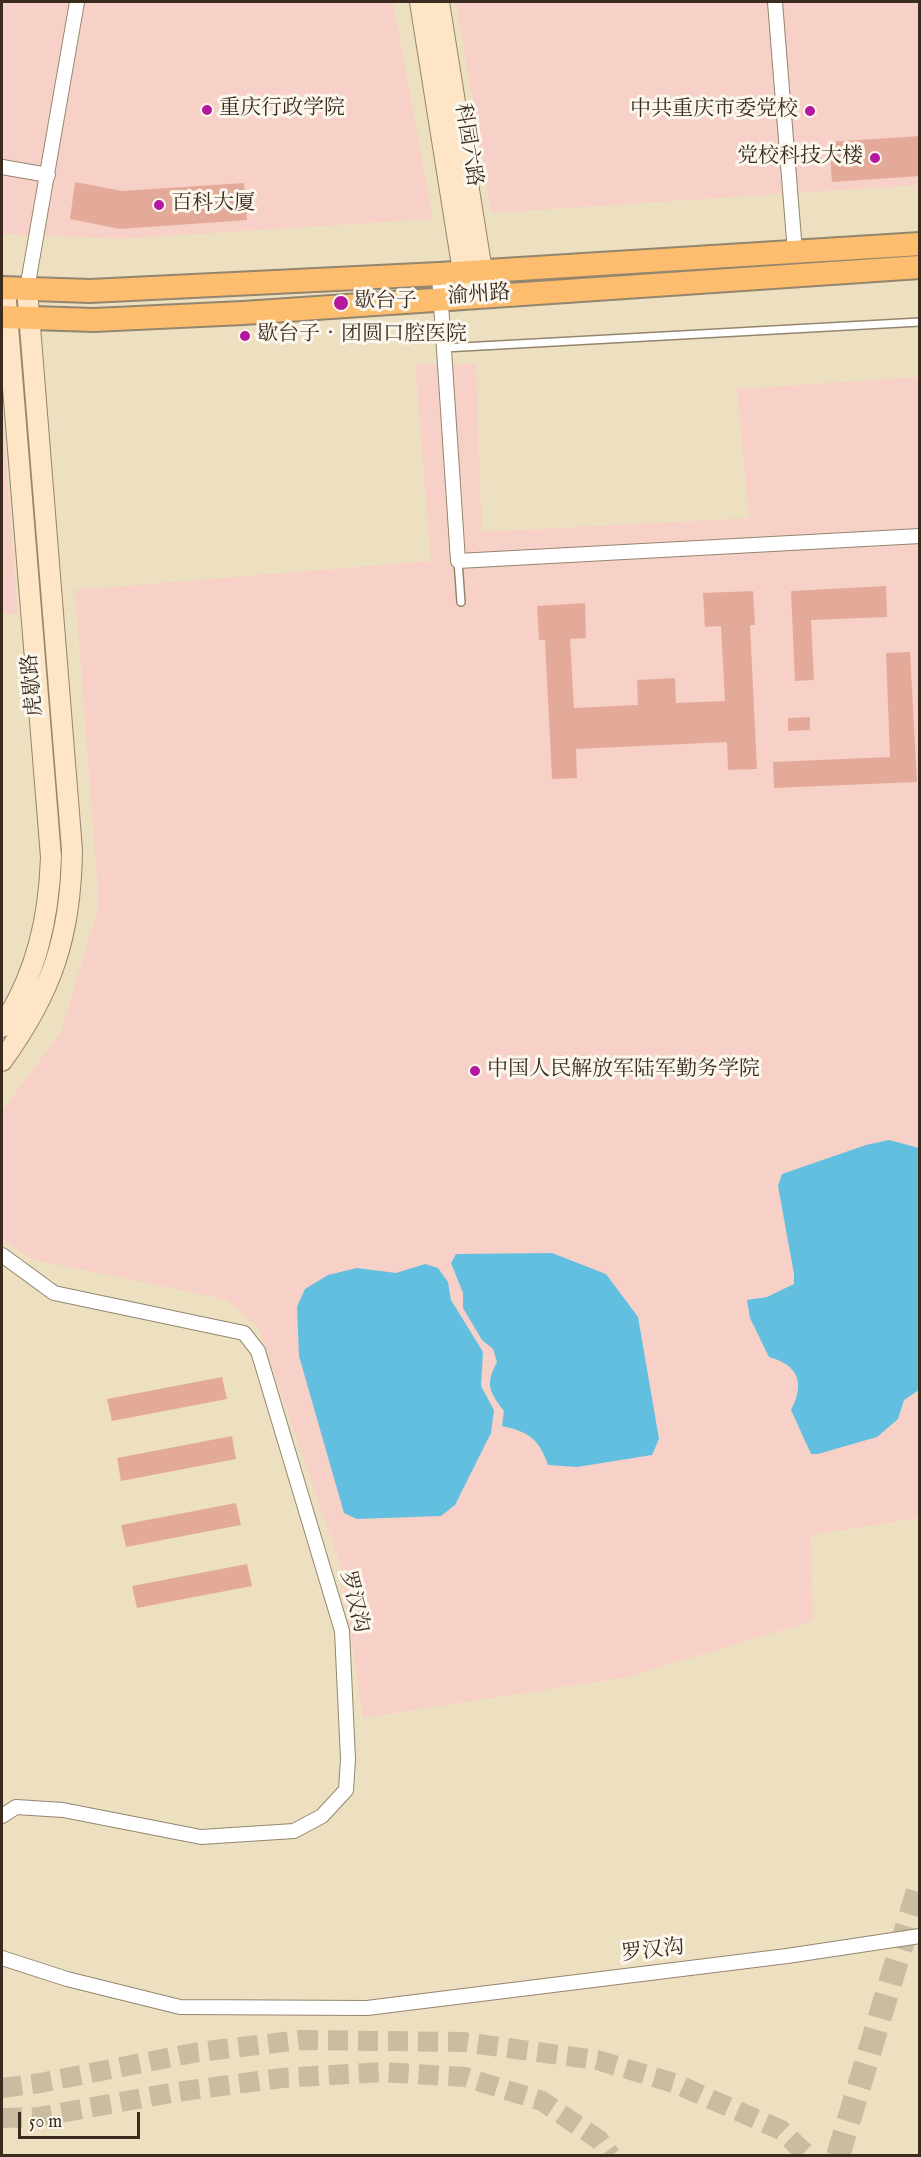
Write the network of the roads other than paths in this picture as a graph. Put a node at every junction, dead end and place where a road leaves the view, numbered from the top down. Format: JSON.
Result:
{"nodes":[{"id":1,"x":77,"y":2,"type":"edge"},
{"id":2,"x":420,"y":2,"type":"edge"},
{"id":3,"x":439,"y":2,"type":"edge"},
{"id":4,"x":775,"y":2,"type":"edge"},
{"id":5,"x":2,"y":167,"type":"edge"},
{"id":6,"x":48,"y":175,"type":"junction"},
{"id":7,"x":920,"y":244,"type":"edge"},
{"id":8,"x":795,"y":252,"type":"junction"},
{"id":9,"x":920,"y":267,"type":"edge"},
{"id":10,"x":472,"y":271,"type":"junction"},
{"id":11,"x":440,"y":274,"type":"junction"},
{"id":12,"x":11,"y":289,"type":"edge"},
{"id":13,"x":476,"y":296,"type":"junction"},
{"id":14,"x":441,"y":299,"type":"junction"},
{"id":15,"x":13,"y":318,"type":"edge"},
{"id":16,"x":920,"y":322,"type":"edge"},
{"id":17,"x":444,"y":348,"type":"junction"},
{"id":18,"x":920,"y":536,"type":"edge"},
{"id":19,"x":458,"y":561,"type":"junction"},
{"id":20,"x":461,"y":602,"type":"dead end"},
{"id":21,"x":2,"y":1027,"type":"edge"},
{"id":22,"x":2,"y":1061,"type":"edge"},
{"id":23,"x":2,"y":1254,"type":"edge"},
{"id":24,"x":2,"y":1816,"type":"edge"},
{"id":25,"x":920,"y":1936,"type":"edge"},
{"id":26,"x":2,"y":1958,"type":"edge"}],
"edges":[{"from":1,"to":6,"type":"street"},
{"from":2,"to":10,"type":"main road","name":"科园六路"},
{"from":3,"to":10,"type":"main road","name":"科园六路"},
{"from":4,"to":8,"type":"street"},
{"from":5,"to":6,"type":"street"},
{"from":6,"to":12,"type":"street"},
{"from":7,"to":8,"type":"main road","name":"渝州路"},
{"from":8,"to":10,"type":"main road","name":"渝州路"},
{"from":9,"to":13,"type":"main road","name":"渝州路"},
{"from":10,"to":11,"type":"main road","name":"渝州路"},
{"from":10,"to":13,"type":"main road","name":"科园六路"},
{"from":11,"to":12,"type":"main road","name":"渝州路"},
{"from":11,"to":14,"type":"street"},
{"from":12,"to":15,"type":"main road","name":"虎歇路"},
{"from":13,"to":14,"type":"main road","name":"渝州路"},
{"from":14,"to":15,"type":"main road","name":"渝州路"},
{"from":14,"to":17,"type":"street"},
{"from":15,"to":21,"type":"main road","name":"虎歇路"},
{"from":15,"to":22,"type":"main road","name":"虎歇路"},
{"from":16,"to":17,"type":"lane"},
{"from":17,"to":19,"type":"street"},
{"from":18,"to":19,"type":"street"},
{"from":19,"to":20,"type":"lane"},
{"from":23,"to":24,"type":"street","name":"罗汉沟"},
{"from":25,"to":26,"type":"street","name":"罗汉沟"}]}
